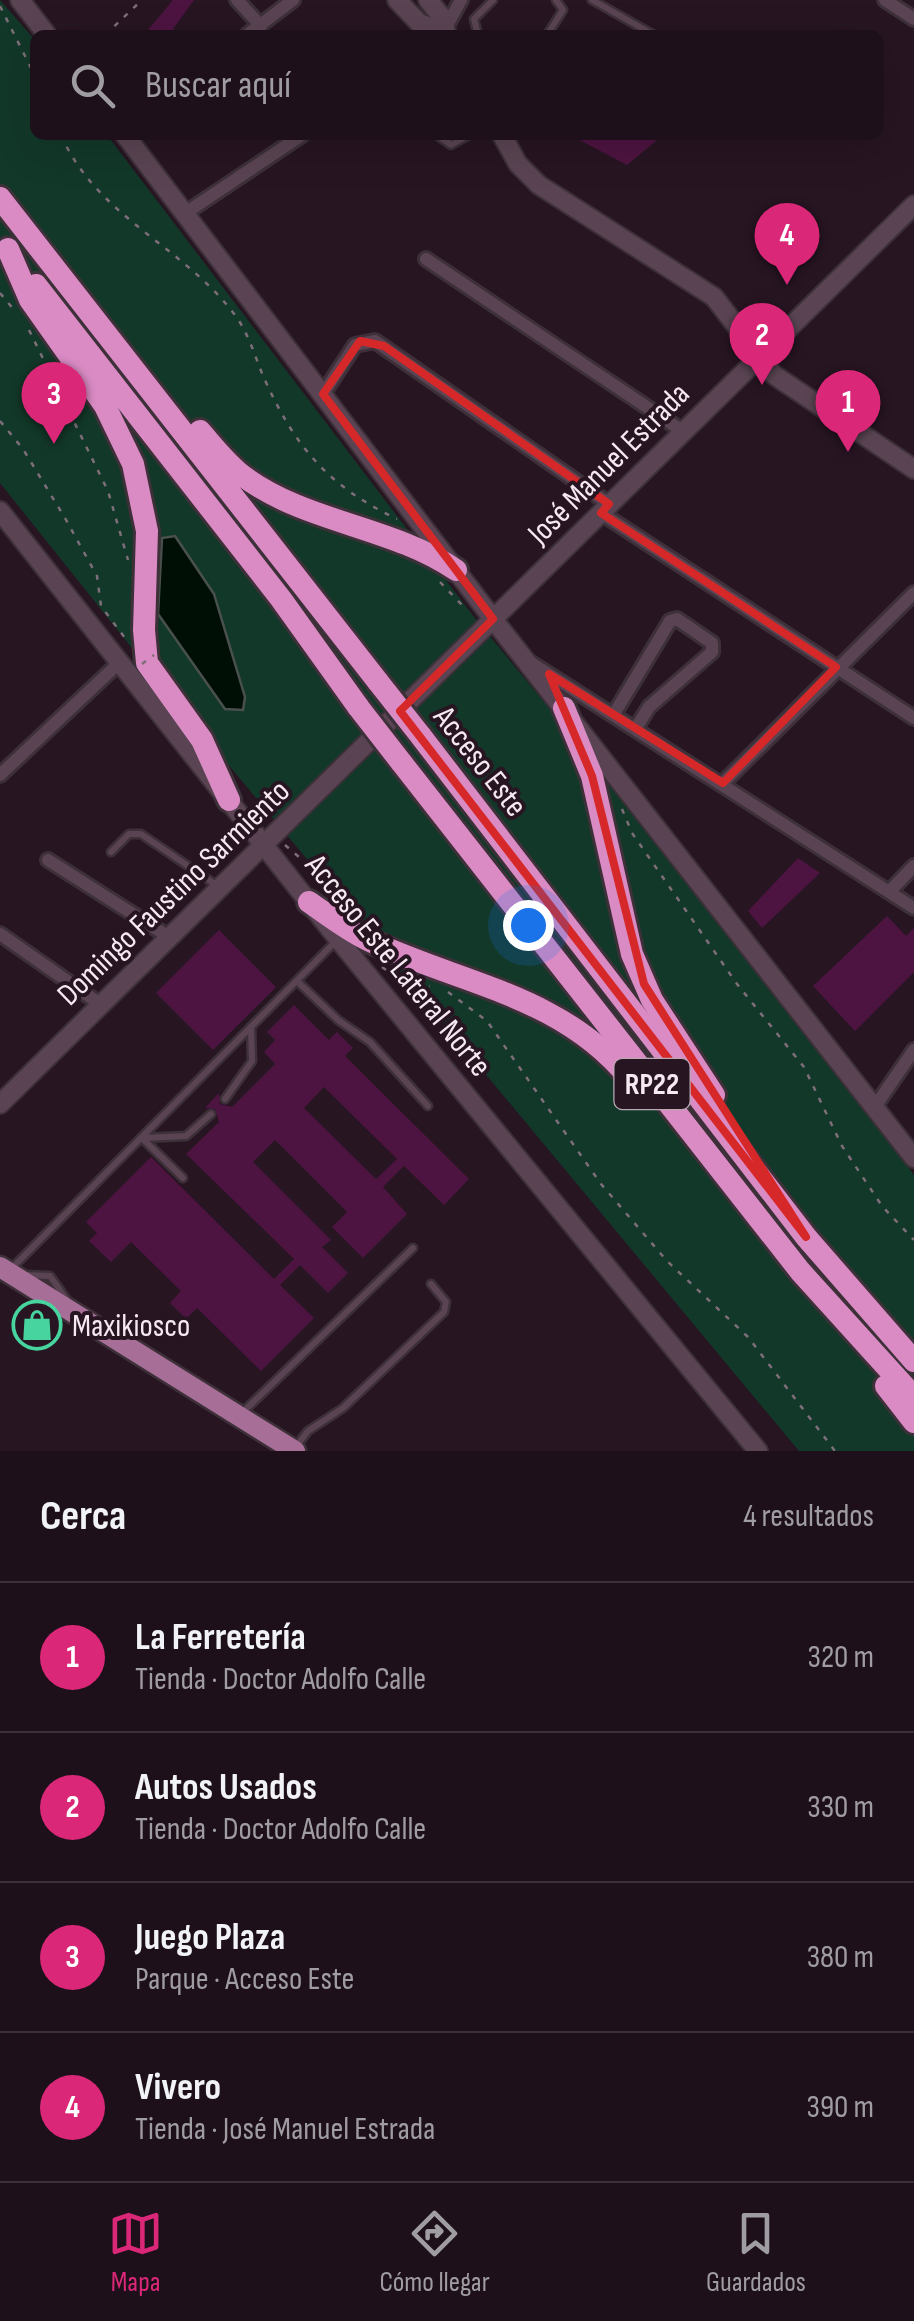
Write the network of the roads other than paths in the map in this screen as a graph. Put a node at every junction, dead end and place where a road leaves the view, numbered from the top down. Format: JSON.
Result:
{"nodes":[{"id":1,"x":20,"y":0,"type":"edge"},
{"id":2,"x":237,"y":0,"type":"edge"},
{"id":3,"x":293,"y":0,"type":"edge"},
{"id":4,"x":397,"y":0,"type":"edge"},
{"id":5,"x":428,"y":0,"type":"edge"},
{"id":6,"x":461,"y":0,"type":"edge"},
{"id":7,"x":493,"y":0,"type":"edge"},
{"id":8,"x":556,"y":0,"type":"edge"},
{"id":9,"x":592,"y":0,"type":"edge"},
{"id":10,"x":885,"y":0,"type":"edge"},
{"id":11,"x":914,"y":19,"type":"edge"},
{"id":12,"x":261,"y":26,"type":"junction"},
{"id":13,"x":43,"y":30,"type":"edge"},
{"id":14,"x":255,"y":30,"type":"edge"},
{"id":15,"x":434,"y":30,"type":"edge"},
{"id":16,"x":444,"y":30,"type":"edge"},
{"id":17,"x":446,"y":30,"type":"edge"},
{"id":18,"x":477,"y":30,"type":"edge"},
{"id":19,"x":550,"y":30,"type":"edge"},
{"id":20,"x":645,"y":30,"type":"edge"},
{"id":21,"x":128,"y":140,"type":"edge"},
{"id":22,"x":295,"y":140,"type":"edge"},
{"id":23,"x":505,"y":140,"type":"edge"},
{"id":24,"x":7,"y":208,"type":"edge"},
{"id":25,"x":912,"y":211,"type":"edge"},
{"id":26,"x":184,"y":214,"type":"junction"},
{"id":27,"x":4,"y":244,"type":"edge"},
{"id":28,"x":426,"y":259,"type":"dead end"},
{"id":29,"x":756,"y":358,"type":"junction"},
{"id":30,"x":323,"y":394,"type":"junction"},
{"id":31,"x":684,"y":432,"type":"junction"},
{"id":32,"x":914,"y":469,"type":"edge"},
{"id":33,"x":605,"y":508,"type":"junction"},
{"id":34,"x":0,"y":511,"type":"edge"},
{"id":35,"x":456,"y":570,"type":"junction"},
{"id":36,"x":914,"y":593,"type":"edge"},
{"id":37,"x":492,"y":619,"type":"junction"},
{"id":38,"x":524,"y":658,"type":"junction"},
{"id":39,"x":128,"y":659,"type":"junction"},
{"id":40,"x":836,"y":667,"type":"junction"},
{"id":41,"x":564,"y":708,"type":"junction"},
{"id":42,"x":614,"y":714,"type":"junction"},
{"id":43,"x":914,"y":718,"type":"edge"},
{"id":44,"x":388,"y":722,"type":"joint"},
{"id":45,"x":636,"y":728,"type":"junction"},
{"id":46,"x":0,"y":775,"type":"edge"},
{"id":47,"x":723,"y":783,"type":"junction"},
{"id":48,"x":229,"y":800,"type":"junction"},
{"id":49,"x":264,"y":845,"type":"junction"},
{"id":50,"x":111,"y":852,"type":"dead end"},
{"id":51,"x":48,"y":860,"type":"dead end"},
{"id":52,"x":914,"y":866,"type":"edge"},
{"id":53,"x":220,"y":888,"type":"junction"},
{"id":54,"x":890,"y":891,"type":"junction"},
{"id":55,"x":309,"y":902,"type":"joint"},
{"id":56,"x":914,"y":908,"type":"edge"},
{"id":57,"x":0,"y":934,"type":"edge"},
{"id":58,"x":344,"y":934,"type":"junction"},
{"id":59,"x":169,"y":937,"type":"junction"},
{"id":60,"x":297,"y":981,"type":"junction"},
{"id":61,"x":100,"y":1004,"type":"junction"},
{"id":62,"x":251,"y":1027,"type":"junction"},
{"id":63,"x":914,"y":1050,"type":"edge"},
{"id":64,"x":225,"y":1099,"type":"dead end"},
{"id":65,"x":0,"y":1104,"type":"edge"},
{"id":66,"x":428,"y":1106,"type":"dead end"},
{"id":67,"x":874,"y":1108,"type":"junction"},
{"id":68,"x":211,"y":1114,"type":"dead end"},
{"id":69,"x":142,"y":1138,"type":"junction"},
{"id":70,"x":914,"y":1158,"type":"edge"},
{"id":71,"x":183,"y":1178,"type":"dead end"},
{"id":72,"x":806,"y":1237,"type":"junction"},
{"id":73,"x":413,"y":1248,"type":"dead end"},
{"id":74,"x":800,"y":1271,"type":"junction"},
{"id":75,"x":6,"y":1272,"type":"edge"},
{"id":76,"x":432,"y":1284,"type":"dead end"},
{"id":77,"x":846,"y":1285,"type":"junction"},
{"id":78,"x":842,"y":1321,"type":"junction"},
{"id":79,"x":914,"y":1341,"type":"edge"},
{"id":80,"x":914,"y":1360,"type":"edge"},
{"id":81,"x":914,"y":1397,"type":"edge"},
{"id":82,"x":239,"y":1416,"type":"junction"},
{"id":83,"x":914,"y":1422,"type":"edge"},
{"id":84,"x":294,"y":1450,"type":"edge"},
{"id":85,"x":758,"y":1451,"type":"edge"}],
"edges":[{"from":1,"to":13,"type":"street"},
{"from":2,"to":12,"type":"street"},
{"from":3,"to":12,"type":"street"},
{"from":4,"to":15,"type":"street"},
{"from":5,"to":16,"type":"street"},
{"from":6,"to":17,"type":"street"},
{"from":7,"to":18,"type":"lane"},
{"from":8,"to":19,"type":"lane"},
{"from":9,"to":20,"type":"lane"},
{"from":10,"to":11,"type":"street"},
{"from":12,"to":14,"type":"street"},
{"from":21,"to":26,"type":"street"},
{"from":22,"to":26,"type":"street"},
{"from":23,"to":29,"type":"street"},
{"from":24,"to":35,"type":"highway"},
{"from":24,"to":72,"type":"highway","name":"Acceso Este","number":"RP22","bridge":true},
{"from":25,"to":29,"type":"street","name":"José Manuel Estrada"},
{"from":26,"to":30,"type":"street"},
{"from":27,"to":48,"type":"highway"},
{"from":27,"to":74,"type":"highway","name":"Acceso Este","number":"RP22","bridge":true},
{"from":28,"to":31,"type":"street"},
{"from":29,"to":31,"type":"street","name":"José Manuel Estrada"},
{"from":29,"to":32,"type":"street"},
{"from":30,"to":33,"type":"street"},
{"from":30,"to":35,"type":"street"},
{"from":31,"to":33,"type":"street","name":"José Manuel Estrada"},
{"from":33,"to":37,"type":"street","name":"José Manuel Estrada"},
{"from":33,"to":40,"type":"street"},
{"from":34,"to":39,"type":"street","name":"Acceso Este Lateral Norte"},
{"from":35,"to":37,"type":"street"},
{"from":36,"to":40,"type":"street"},
{"from":37,"to":38,"type":"street"},
{"from":37,"to":44,"type":"street","name":"José Manuel Estrada"},
{"from":38,"to":41,"type":"street"},
{"from":38,"to":42,"type":"street"},
{"from":39,"to":46,"type":"street"},
{"from":39,"to":48,"type":"street","name":"Acceso Este Lateral Norte"},
{"from":40,"to":43,"type":"street"},
{"from":40,"to":47,"type":"street"},
{"from":41,"to":67,"type":"street"},
{"from":41,"to":72,"type":"highway"},
{"from":42,"to":45,"type":"street"},
{"from":42,"to":45,"type":"street"},
{"from":44,"to":49,"type":"street","name":"Domingo Faustino Sarmiento"},
{"from":45,"to":47,"type":"street"},
{"from":47,"to":54,"type":"street"},
{"from":48,"to":49,"type":"street","name":"Acceso Este Lateral Norte"},
{"from":49,"to":53,"type":"street","name":"Domingo Faustino Sarmiento"},
{"from":49,"to":55,"type":"street","name":"Acceso Este Lateral Norte"},
{"from":50,"to":53,"type":"lane"},
{"from":51,"to":59,"type":"street"},
{"from":52,"to":54,"type":"street"},
{"from":53,"to":59,"type":"street","name":"Domingo Faustino Sarmiento"},
{"from":54,"to":56,"type":"street"},
{"from":55,"to":58,"type":"highway"},
{"from":57,"to":61,"type":"street"},
{"from":58,"to":60,"type":"lane"},
{"from":58,"to":74,"type":"highway"},
{"from":58,"to":85,"type":"street","name":"Acceso Este Lateral Norte"},
{"from":59,"to":61,"type":"street","name":"Domingo Faustino Sarmiento"},
{"from":60,"to":62,"type":"lane"},
{"from":60,"to":66,"type":"lane"},
{"from":61,"to":65,"type":"street","name":"Domingo Faustino Sarmiento"},
{"from":62,"to":64,"type":"lane"},
{"from":62,"to":69,"type":"lane"},
{"from":63,"to":67,"type":"street"},
{"from":67,"to":70,"type":"street"},
{"from":68,"to":69,"type":"lane"},
{"from":69,"to":71,"type":"lane"},
{"from":69,"to":75,"type":"lane"},
{"from":72,"to":77,"type":"highway","name":"Acceso Este","number":"RP22"},
{"from":73,"to":82,"type":"lane"},
{"from":74,"to":78,"type":"highway","name":"Acceso Este","number":"RP22"},
{"from":75,"to":82,"type":"main road"},
{"from":76,"to":84,"type":"lane"},
{"from":77,"to":79,"type":"highway"},
{"from":77,"to":80,"type":"highway","name":"Acceso Este","number":"RP22"},
{"from":78,"to":81,"type":"highway","name":"Acceso Este","number":"RP22"},
{"from":78,"to":83,"type":"highway"},
{"from":82,"to":84,"type":"main road"}]}
